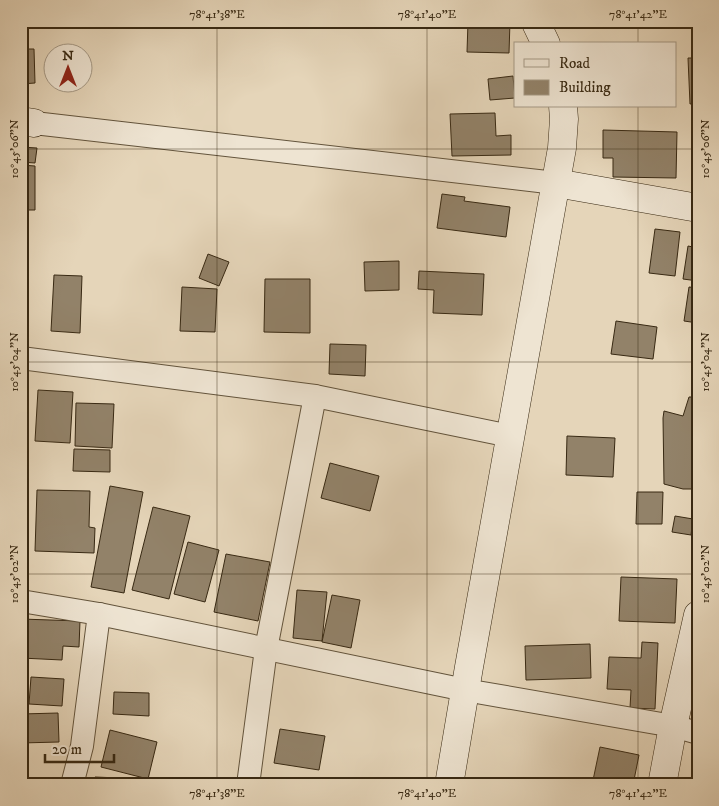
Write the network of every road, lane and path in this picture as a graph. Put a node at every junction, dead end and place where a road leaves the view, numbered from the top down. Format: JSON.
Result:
{"nodes":[{"id":1,"x":535,"y":21,"type":"edge"},
{"id":2,"x":545,"y":42,"type":"edge"},
{"id":3,"x":563,"y":108,"type":"edge"},
{"id":4,"x":28,"y":122,"type":"edge"},
{"id":5,"x":556,"y":182,"type":"junction"},
{"id":6,"x":698,"y":208,"type":"edge"},
{"id":7,"x":21,"y":358,"type":"edge"},
{"id":8,"x":315,"y":396,"type":"junction"},
{"id":9,"x":510,"y":436,"type":"junction"},
{"id":10,"x":21,"y":601,"type":"edge"},
{"id":11,"x":99,"y":614,"type":"junction"},
{"id":12,"x":698,"y":615,"type":"edge"},
{"id":13,"x":266,"y":649,"type":"junction"},
{"id":14,"x":465,"y":690,"type":"junction"},
{"id":15,"x":685,"y":729,"type":"edge"},
{"id":16,"x":72,"y":785,"type":"edge"},
{"id":17,"x":248,"y":785,"type":"edge"},
{"id":18,"x":449,"y":785,"type":"edge"},
{"id":19,"x":662,"y":785,"type":"edge"}],
"edges":[{"from":1,"to":2,"type":"street"},
{"from":3,"to":5,"type":"street"},
{"from":4,"to":5,"type":"street"},
{"from":5,"to":6,"type":"street"},
{"from":5,"to":9,"type":"street"},
{"from":7,"to":8,"type":"street"},
{"from":8,"to":9,"type":"street"},
{"from":8,"to":13,"type":"street"},
{"from":9,"to":14,"type":"street"},
{"from":10,"to":11,"type":"street"},
{"from":11,"to":13,"type":"street"},
{"from":11,"to":16,"type":"street"},
{"from":12,"to":15,"type":"street"},
{"from":13,"to":14,"type":"street"},
{"from":13,"to":17,"type":"street"},
{"from":14,"to":15,"type":"street"},
{"from":14,"to":18,"type":"street"},
{"from":15,"to":19,"type":"street"}]}
